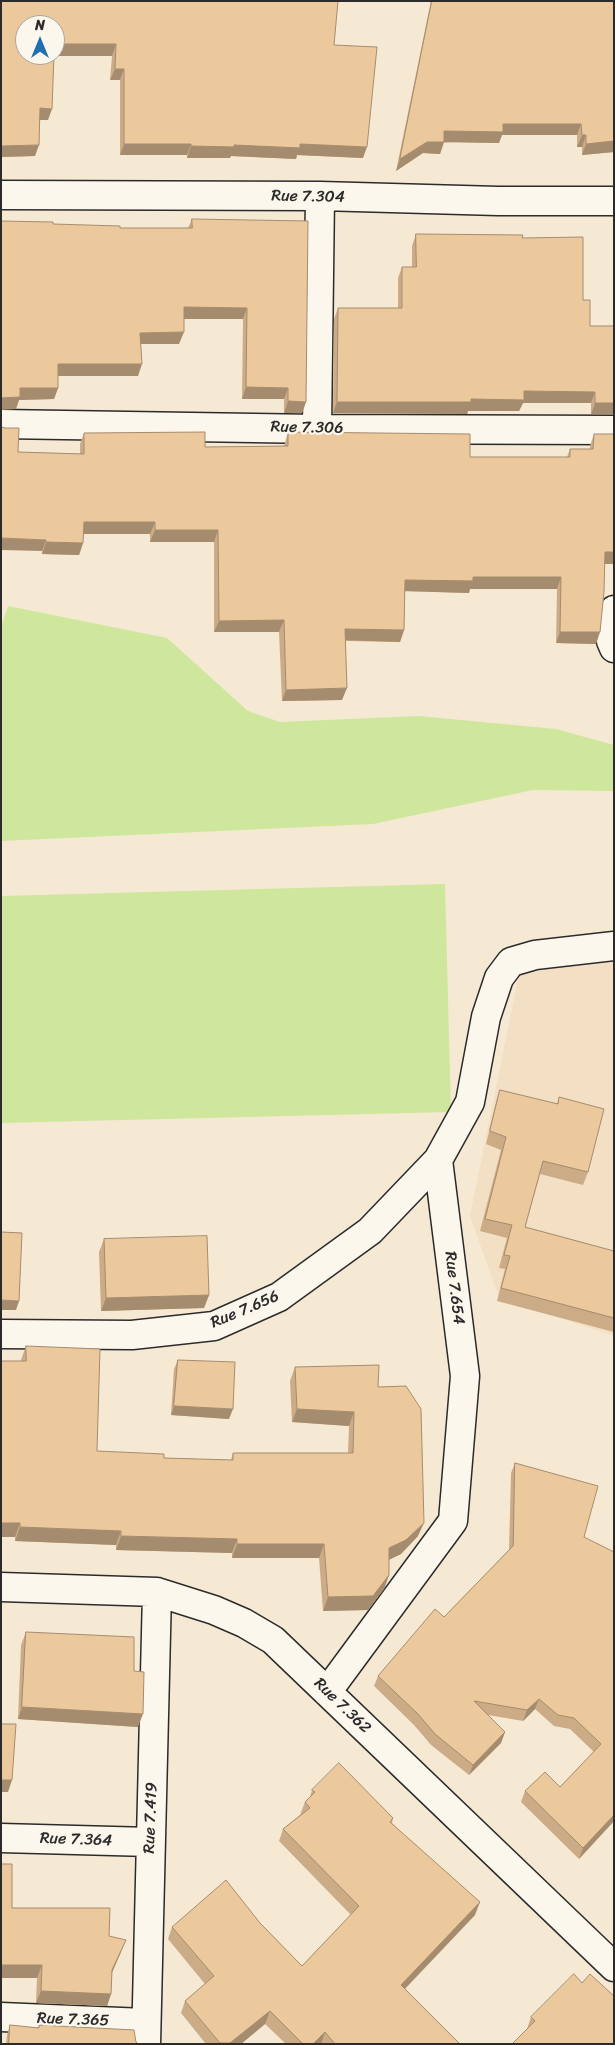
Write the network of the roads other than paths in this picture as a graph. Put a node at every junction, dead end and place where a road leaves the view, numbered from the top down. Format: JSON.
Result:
{"nodes":[{"id":1,"x":1,"y":196,"type":"edge"},
{"id":2,"x":320,"y":196,"type":"junction"},
{"id":3,"x":614,"y":201,"type":"edge"},
{"id":4,"x":1,"y":424,"type":"edge"},
{"id":5,"x":317,"y":429,"type":"junction"},
{"id":6,"x":614,"y":430,"type":"edge"},
{"id":7,"x":614,"y":610,"type":"edge"},
{"id":8,"x":614,"y":648,"type":"edge"},
{"id":9,"x":614,"y":946,"type":"edge"},
{"id":10,"x":438,"y":1160,"type":"junction"},
{"id":11,"x":1,"y":1334,"type":"edge"},
{"id":12,"x":1,"y":1587,"type":"edge"},
{"id":13,"x":157,"y":1592,"type":"junction"},
{"id":14,"x":327,"y":1692,"type":"junction"},
{"id":15,"x":1,"y":1838,"type":"edge"},
{"id":16,"x":150,"y":1842,"type":"junction"},
{"id":17,"x":614,"y":1967,"type":"edge"},
{"id":18,"x":1,"y":2017,"type":"edge"},
{"id":19,"x":146,"y":2033,"type":"edge"}],
"edges":[{"from":1,"to":2,"type":"street","name":"Rue 7.304"},
{"from":2,"to":3,"type":"street","name":"Rue 7.304"},
{"from":2,"to":5,"type":"street"},
{"from":4,"to":5,"type":"street","name":"Rue 7.306"},
{"from":5,"to":6,"type":"street","name":"Rue 7.306"},
{"from":7,"to":8,"type":"street"},
{"from":9,"to":10,"type":"street"},
{"from":10,"to":11,"type":"street","name":"Rue 7.656"},
{"from":10,"to":14,"type":"street","name":"Rue 7.654"},
{"from":12,"to":13,"type":"street","name":"Rue 7.362"},
{"from":13,"to":14,"type":"street","name":"Rue 7.362"},
{"from":13,"to":16,"type":"street","name":"Rue 7.419"},
{"from":14,"to":17,"type":"street","name":"Rue 7.362"},
{"from":15,"to":16,"type":"street","name":"Rue 7.364"},
{"from":16,"to":19,"type":"street","name":"Rue 7.419"},
{"from":18,"to":19,"type":"street","name":"Rue 7.365"}]}
